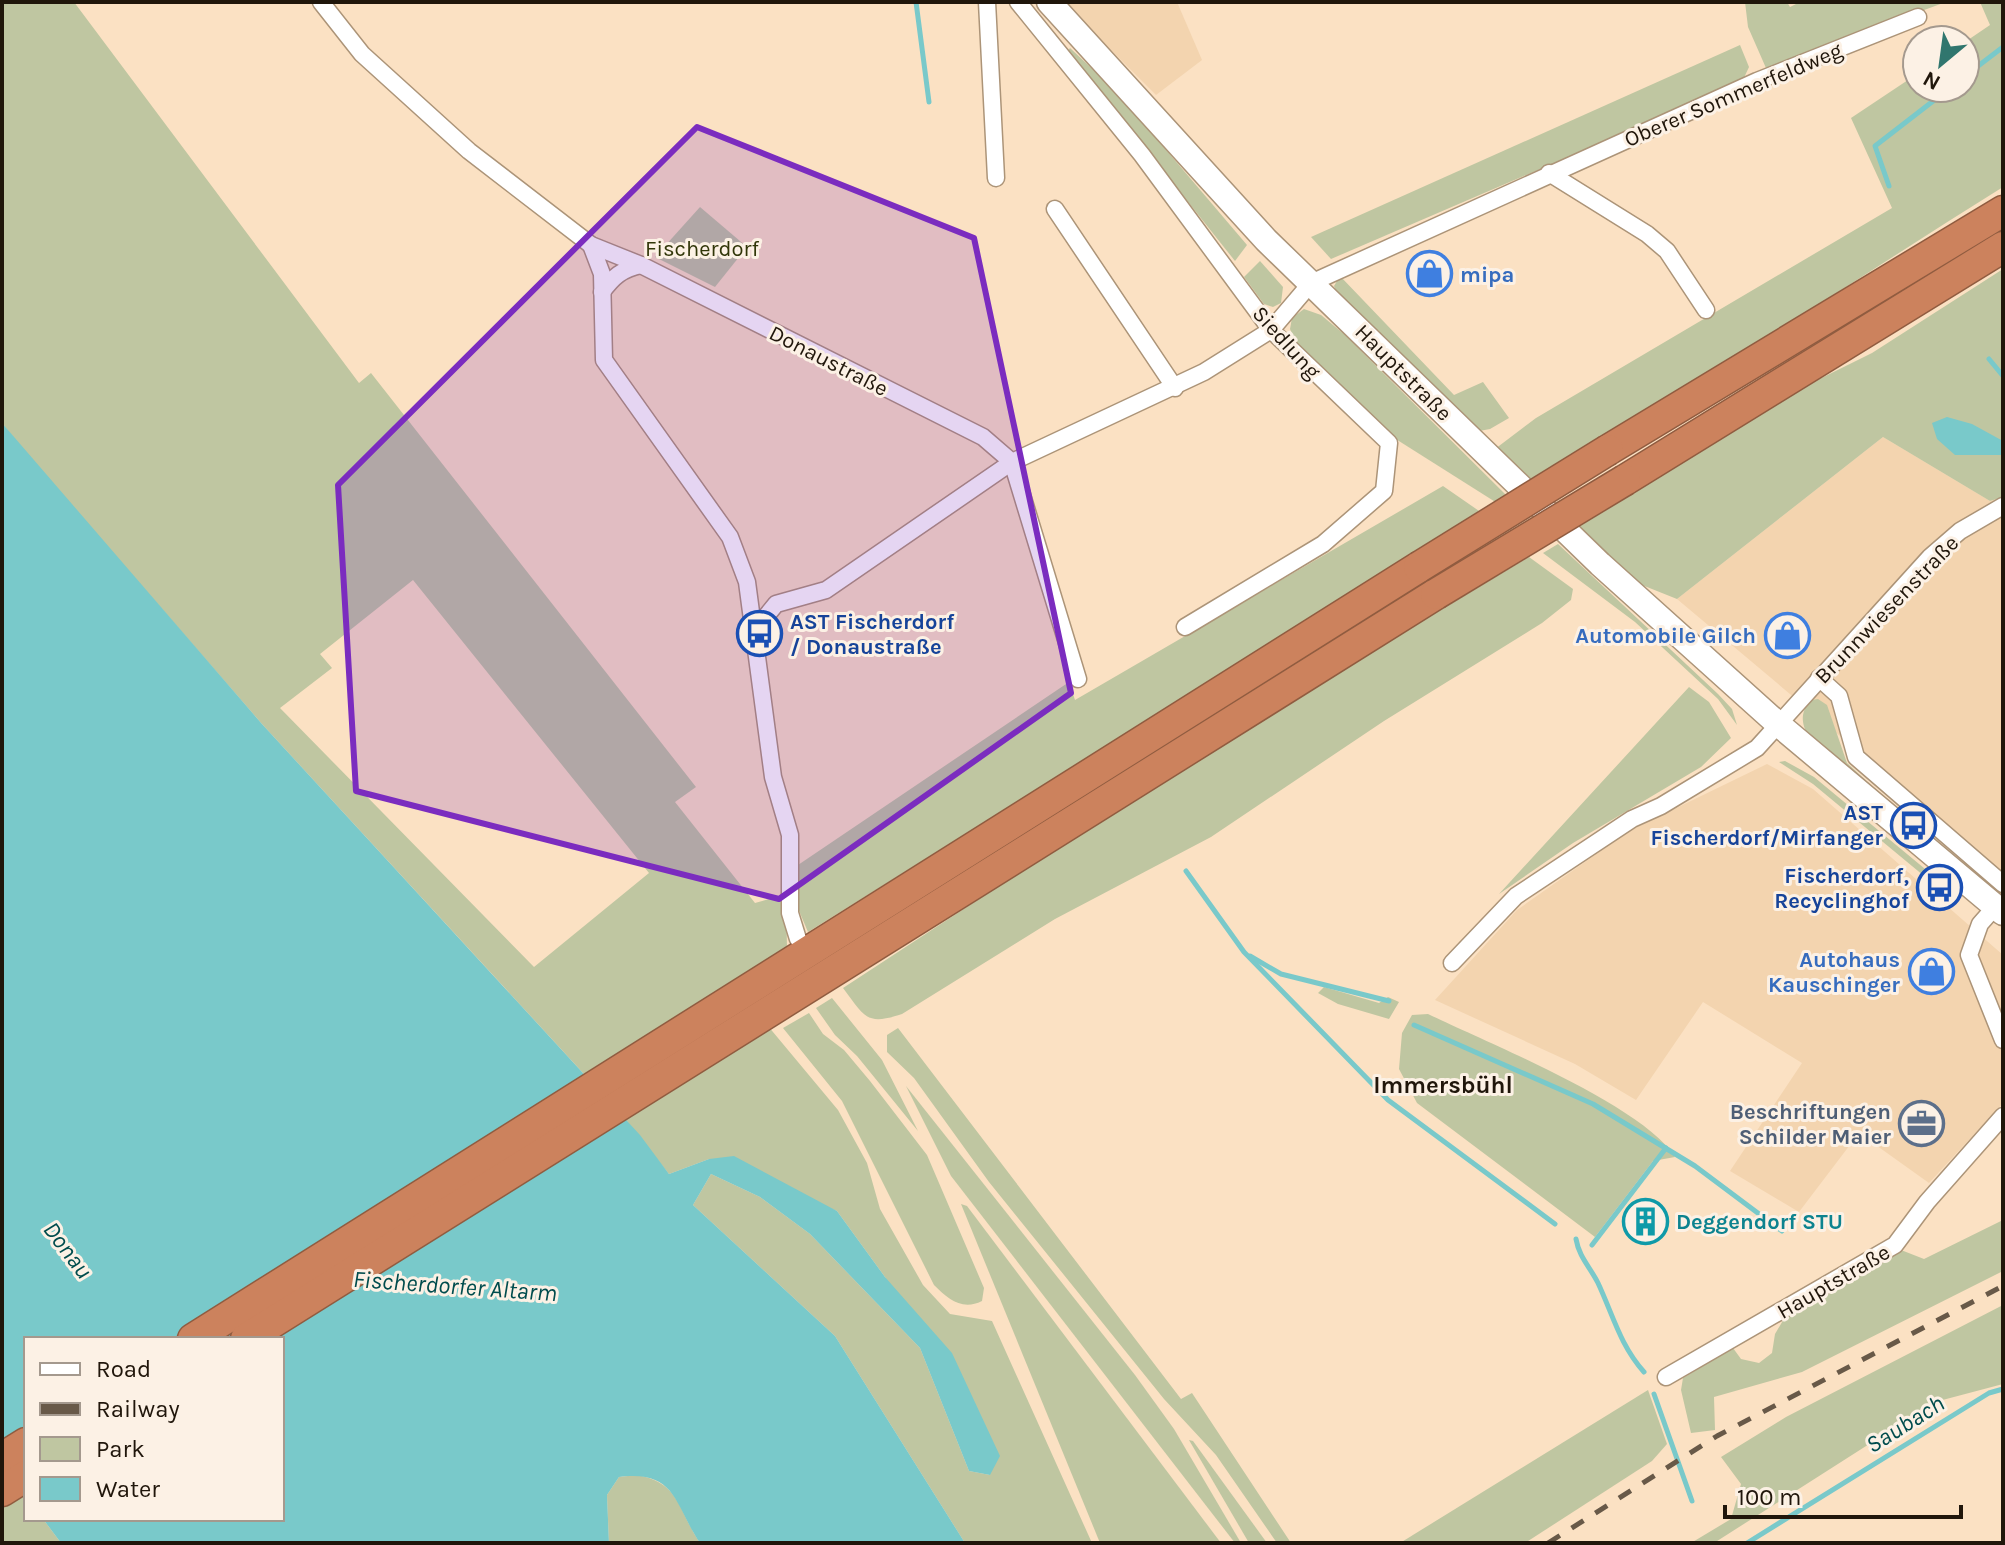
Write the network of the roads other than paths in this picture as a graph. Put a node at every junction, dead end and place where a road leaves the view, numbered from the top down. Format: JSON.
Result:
{"nodes":[{"id":1,"x":321,"y":2,"type":"edge"},
{"id":2,"x":987,"y":2,"type":"edge"},
{"id":3,"x":1018,"y":2,"type":"edge"},
{"id":4,"x":1049,"y":2,"type":"edge"},
{"id":5,"x":1918,"y":17,"type":"dead end"},
{"id":6,"x":1549,"y":173,"type":"junction"},
{"id":7,"x":996,"y":178,"type":"dead end"},
{"id":8,"x":1055,"y":209,"type":"dead end"},
{"id":9,"x":2003,"y":211,"type":"edge"},
{"id":10,"x":591,"y":245,"type":"junction"},
{"id":11,"x":2003,"y":247,"type":"edge"},
{"id":12,"x":641,"y":265,"type":"junction"},
{"id":13,"x":1311,"y":283,"type":"junction"},
{"id":14,"x":602,"y":292,"type":"junction"},
{"id":15,"x":1706,"y":310,"type":"dead end"},
{"id":16,"x":1271,"y":330,"type":"junction"},
{"id":17,"x":1175,"y":388,"type":"junction"},
{"id":18,"x":1012,"y":462,"type":"junction"},
{"id":19,"x":2003,"y":506,"type":"edge"},
{"id":20,"x":747,"y":582,"type":"junction"},
{"id":21,"x":776,"y":604,"type":"junction"},
{"id":22,"x":1185,"y":627,"type":"dead end"},
{"id":23,"x":755,"y":630,"type":"junction"},
{"id":24,"x":1819,"y":678,"type":"junction"},
{"id":25,"x":1078,"y":679,"type":"dead end"},
{"id":26,"x":1778,"y":724,"type":"junction"},
{"id":27,"x":2000,"y":901,"type":"edge"},
{"id":28,"x":860,"y":937,"type":"junction"},
{"id":29,"x":798,"y":939,"type":"dead end"},
{"id":30,"x":1452,"y":963,"type":"dead end"},
{"id":31,"x":2003,"y":1040,"type":"edge"},
{"id":32,"x":2003,"y":1116,"type":"edge"},
{"id":33,"x":196,"y":1337,"type":"edge"},
{"id":34,"x":249,"y":1337,"type":"edge"},
{"id":35,"x":1666,"y":1377,"type":"dead end"},
{"id":36,"x":24,"y":1444,"type":"edge"},
{"id":37,"x":2,"y":1458,"type":"edge"},
{"id":38,"x":24,"y":1477,"type":"edge"},
{"id":39,"x":2,"y":1491,"type":"edge"}],
"edges":[{"from":1,"to":10,"type":"street","name":"Donaustraße"},
{"from":2,"to":7,"type":"street"},
{"from":3,"to":16,"type":"street","name":"Siedlung"},
{"from":4,"to":13,"type":"main road","name":"Hauptstraße"},
{"from":5,"to":6,"type":"street","name":"Oberer Sommerfeldweg"},
{"from":6,"to":13,"type":"street","name":"Oberer Sommerfeldweg"},
{"from":6,"to":15,"type":"street"},
{"from":8,"to":17,"type":"street"},
{"from":9,"to":28,"type":"highway","bridge":true},
{"from":10,"to":12,"type":"street","name":"Donaustraße"},
{"from":10,"to":14,"type":"street"},
{"from":11,"to":28,"type":"highway","bridge":true},
{"from":12,"to":14,"type":"street"},
{"from":12,"to":18,"type":"street","name":"Donaustraße"},
{"from":13,"to":16,"type":"street"},
{"from":13,"to":26,"type":"main road","name":"Hauptstraße"},
{"from":14,"to":20,"type":"street"},
{"from":16,"to":17,"type":"street","name":"Siedlung"},
{"from":16,"to":22,"type":"street","name":"Siedlung"},
{"from":17,"to":18,"type":"street","name":"Siedlung"},
{"from":18,"to":21,"type":"street"},
{"from":18,"to":25,"type":"street"},
{"from":19,"to":24,"type":"street","name":"Brunnwiesenstraße"},
{"from":20,"to":21,"type":"street"},
{"from":20,"to":23,"type":"street"},
{"from":21,"to":23,"type":"street"},
{"from":23,"to":29,"type":"street"},
{"from":24,"to":26,"type":"street","name":"Brunnwiesenstraße"},
{"from":24,"to":27,"type":"street"},
{"from":26,"to":27,"type":"main road","name":"Hauptstraße"},
{"from":26,"to":30,"type":"street"},
{"from":27,"to":31,"type":"street"},
{"from":28,"to":33,"type":"highway"},
{"from":28,"to":34,"type":"highway"},
{"from":32,"to":35,"type":"street","name":"Hauptstraße"},
{"from":36,"to":37,"type":"highway"},
{"from":38,"to":39,"type":"highway"}]}
